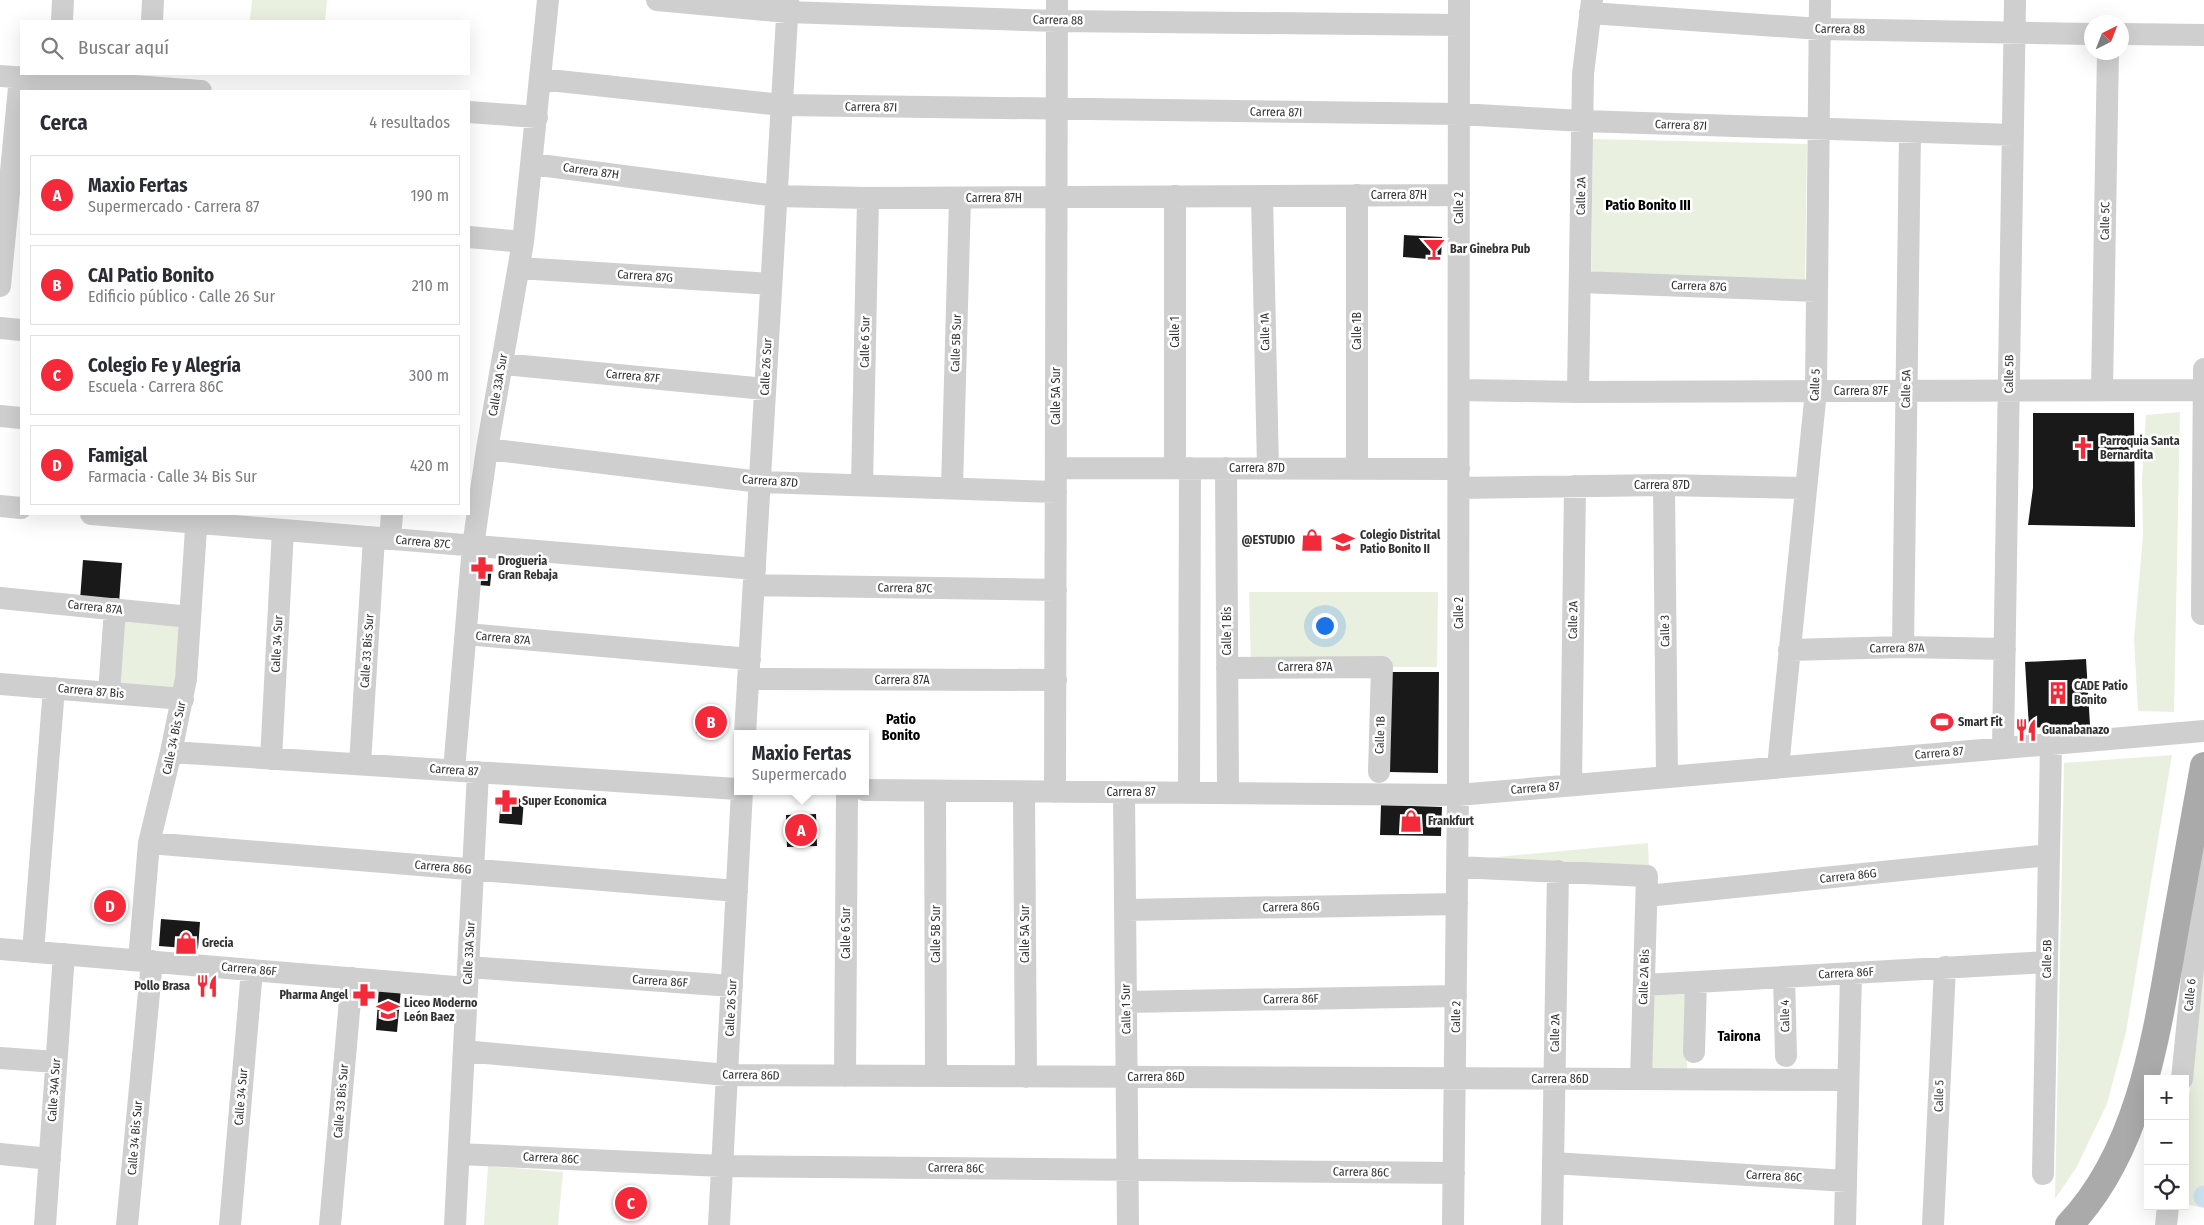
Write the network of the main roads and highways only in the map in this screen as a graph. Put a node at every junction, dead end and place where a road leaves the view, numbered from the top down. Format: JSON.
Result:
{"nodes":[{"id":1,"x":2204,"y":766,"type":"edge"},
{"id":2,"x":2069,"y":1225,"type":"edge"}],
"edges":[{"from":1,"to":2,"type":"main road"}]}
